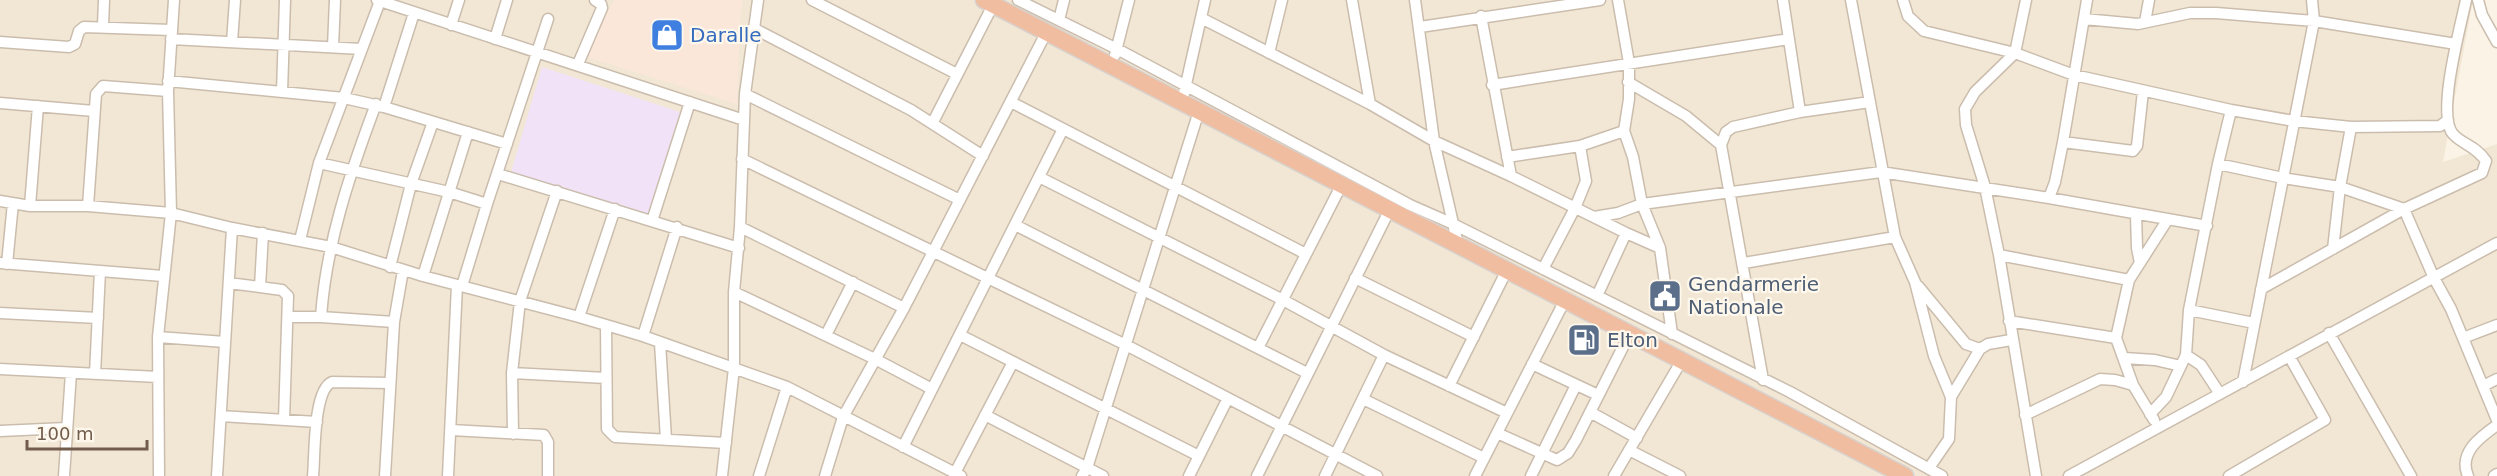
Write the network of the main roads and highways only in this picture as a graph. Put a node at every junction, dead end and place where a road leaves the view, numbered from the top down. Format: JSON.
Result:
{"nodes":[{"id":1,"x":988,"y":3,"type":"edge"},
{"id":2,"x":1905,"y":476,"type":"edge"}],
"edges":[{"from":1,"to":2,"type":"highway"}]}
